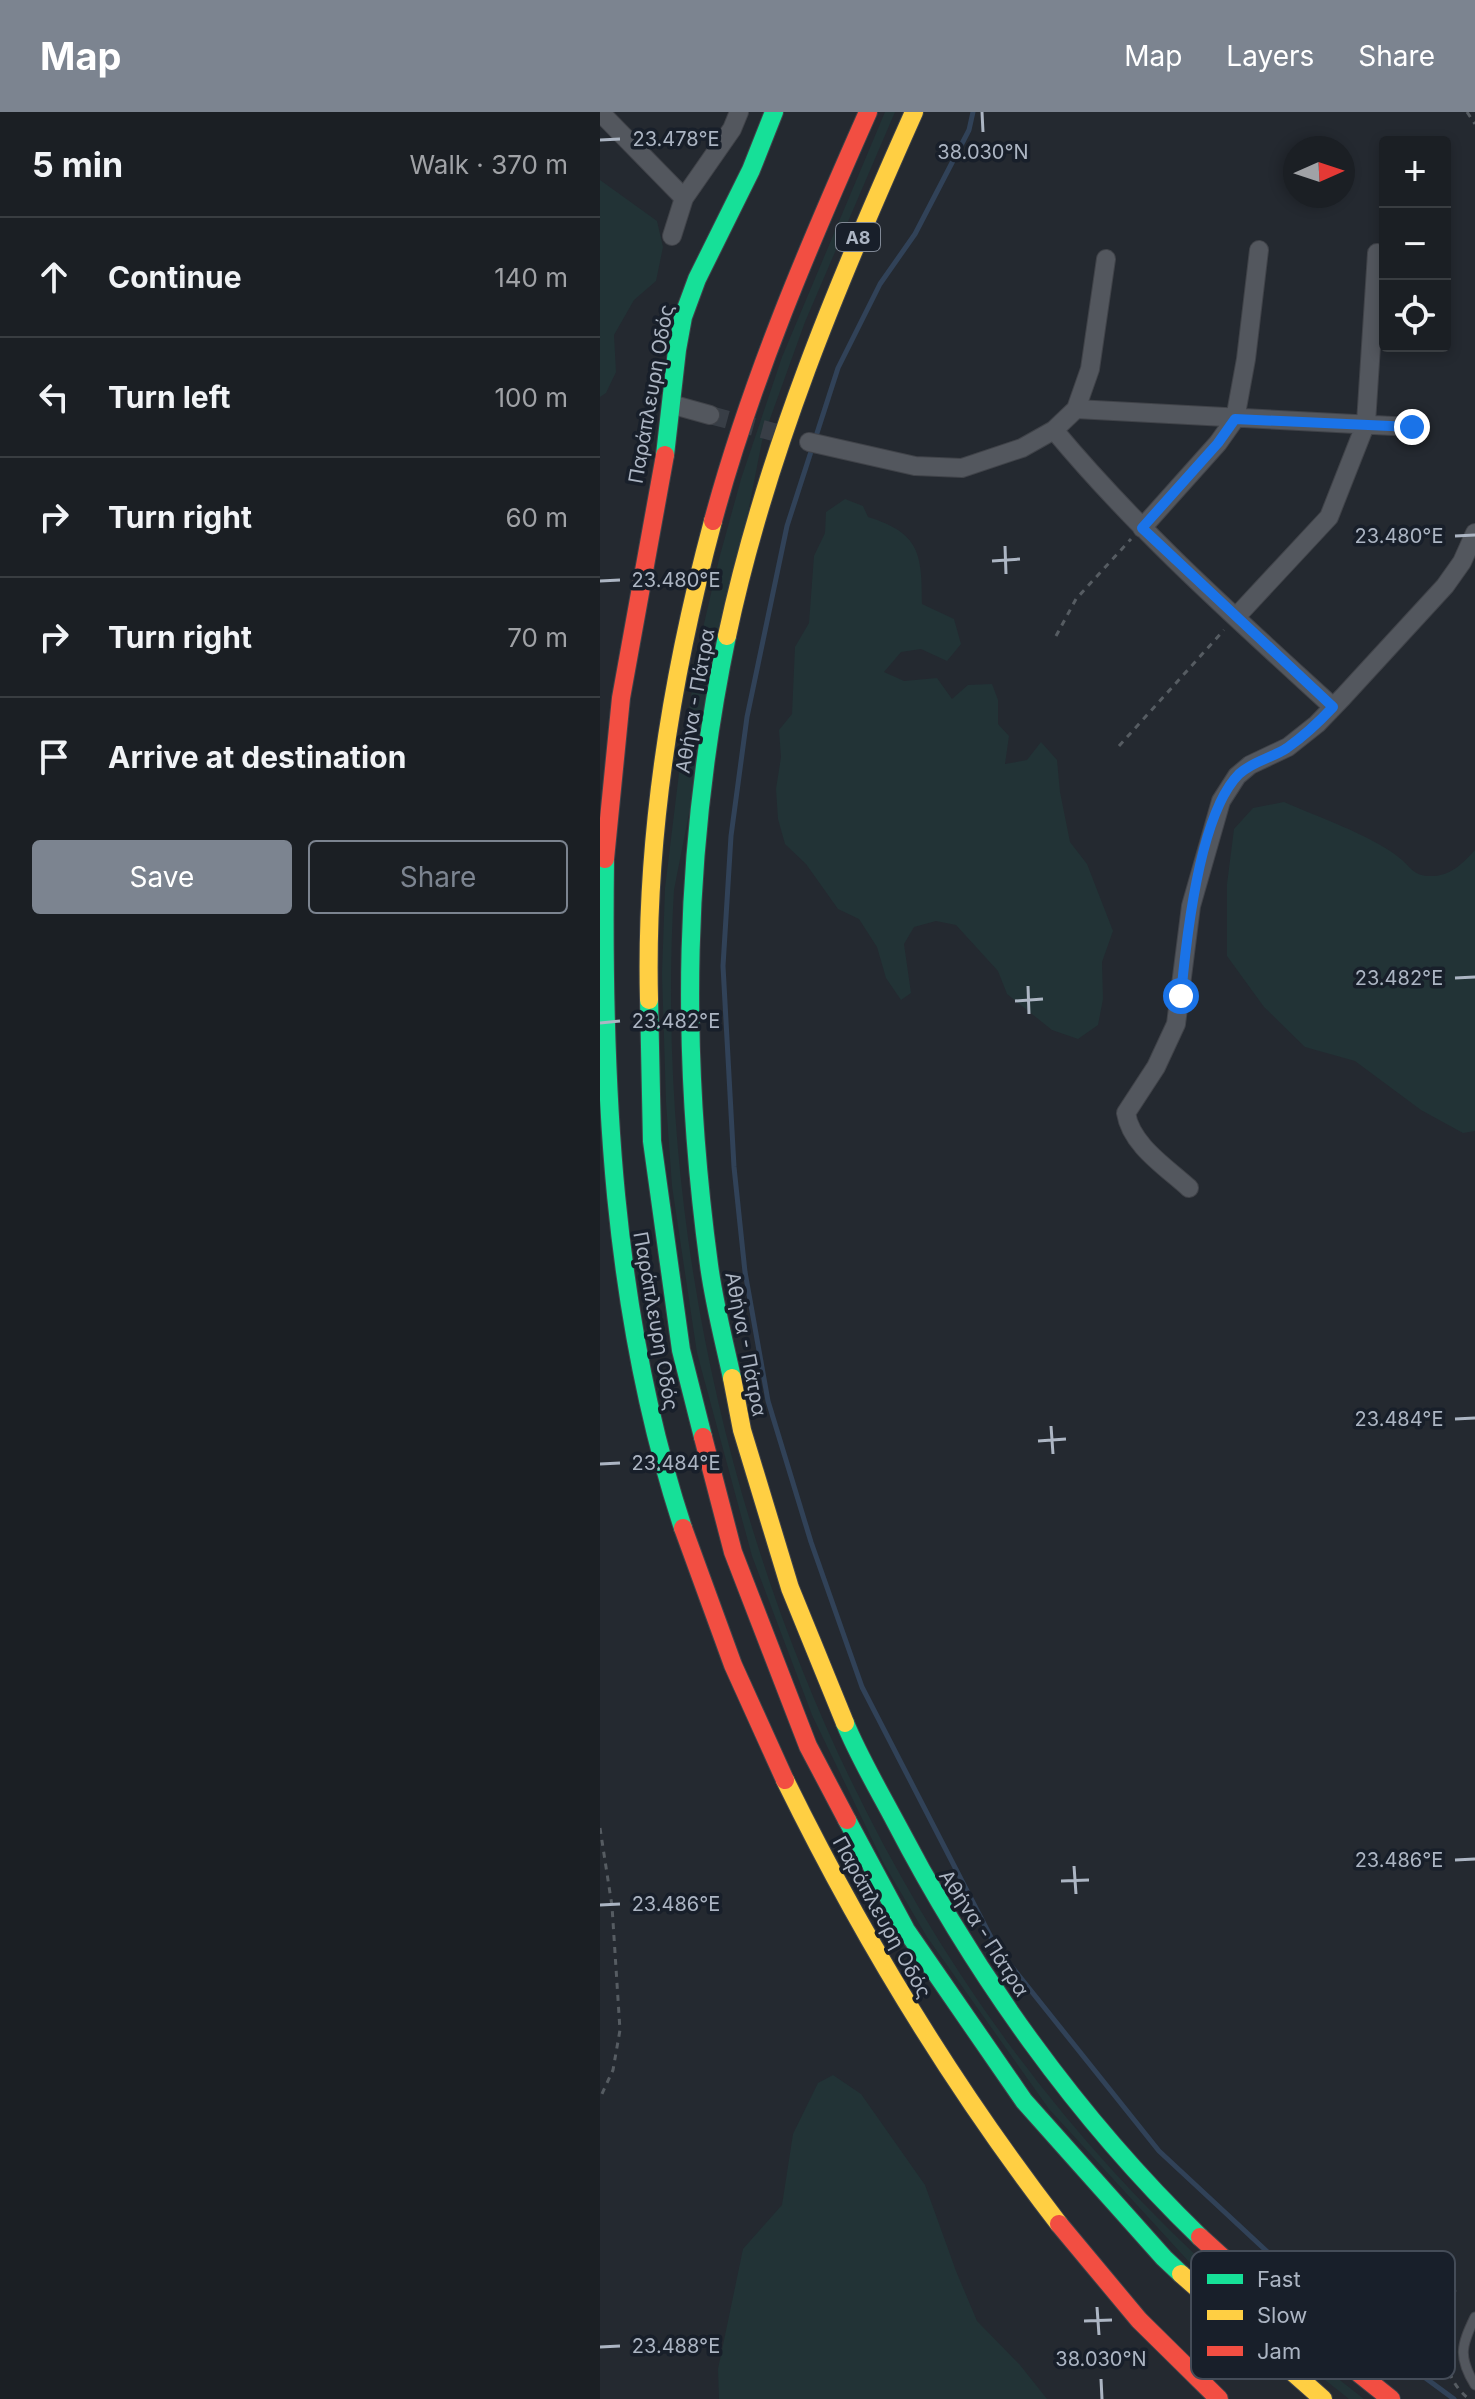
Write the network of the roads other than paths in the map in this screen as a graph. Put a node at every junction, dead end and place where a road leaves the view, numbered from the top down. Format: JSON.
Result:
{"nodes":[{"id":1,"x":600,"y":112,"type":"edge"},
{"id":2,"x":739,"y":112,"type":"edge"},
{"id":3,"x":774,"y":112,"type":"edge"},
{"id":4,"x":868,"y":112,"type":"edge"},
{"id":5,"x":914,"y":112,"type":"edge"},
{"id":6,"x":684,"y":198,"type":"junction"},
{"id":7,"x":672,"y":236,"type":"dead end"},
{"id":8,"x":1259,"y":250,"type":"dead end"},
{"id":9,"x":1377,"y":253,"type":"dead end"},
{"id":10,"x":1106,"y":259,"type":"dead end"},
{"id":11,"x":674,"y":405,"type":"junction"},
{"id":12,"x":1076,"y":409,"type":"junction"},
{"id":13,"x":710,"y":415,"type":"tunnel mouth"},
{"id":14,"x":1235,"y":419,"type":"junction"},
{"id":15,"x":1366,"y":423,"type":"junction"},
{"id":16,"x":1412,"y":427,"type":"dead end"},
{"id":17,"x":1054,"y":430,"type":"junction"},
{"id":18,"x":809,"y":442,"type":"tunnel mouth"},
{"id":19,"x":1142,"y":528,"type":"junction"},
{"id":20,"x":1475,"y":533,"type":"edge"},
{"id":21,"x":1236,"y":617,"type":"junction"},
{"id":22,"x":1333,"y":707,"type":"junction"},
{"id":23,"x":1189,"y":1188,"type":"dead end"},
{"id":24,"x":1215,"y":2251,"type":"edge"},
{"id":25,"x":1191,"y":2286,"type":"edge"},
{"id":26,"x":1475,"y":2317,"type":"edge"},
{"id":27,"x":1191,"y":2372,"type":"edge"},
{"id":28,"x":1198,"y":2379,"type":"edge"},
{"id":29,"x":1298,"y":2379,"type":"edge"},
{"id":30,"x":1366,"y":2379,"type":"edge"},
{"id":31,"x":1475,"y":2385,"type":"edge"},
{"id":32,"x":1219,"y":2399,"type":"edge"},
{"id":33,"x":1323,"y":2399,"type":"edge"},
{"id":34,"x":1391,"y":2399,"type":"edge"}],
"edges":[{"from":1,"to":6,"type":"street"},
{"from":2,"to":6,"type":"street"},
{"from":3,"to":11,"type":"main road","name":"Παράπλευρη Οδός"},
{"from":4,"to":25,"type":"main road","name":"Αθήνα - Πάτρα","number":"Α8"},
{"from":5,"to":24,"type":"main road","name":"Αθήνα - Πάτρα","number":"Α8"},
{"from":6,"to":7,"type":"street"},
{"from":8,"to":14,"type":"street"},
{"from":9,"to":15,"type":"street"},
{"from":10,"to":12,"type":"street"},
{"from":11,"to":13,"type":"street"},
{"from":11,"to":27,"type":"main road","name":"Παράπλευρη Οδός"},
{"from":12,"to":14,"type":"street"},
{"from":12,"to":17,"type":"street"},
{"from":14,"to":15,"type":"street"},
{"from":14,"to":19,"type":"street"},
{"from":15,"to":16,"type":"street"},
{"from":15,"to":21,"type":"street"},
{"from":17,"to":18,"type":"street"},
{"from":17,"to":19,"type":"street"},
{"from":19,"to":21,"type":"street"},
{"from":20,"to":22,"type":"street"},
{"from":21,"to":22,"type":"street"},
{"from":22,"to":23,"type":"street"},
{"from":26,"to":31,"type":"lane"},
{"from":28,"to":32,"type":"main road","name":"Παράπλευρη Οδός"},
{"from":29,"to":33,"type":"main road","name":"Αθήνα - Πάτρα","number":"Α8"},
{"from":30,"to":34,"type":"main road","name":"Αθήνα - Πάτρα","number":"Α8"}]}
